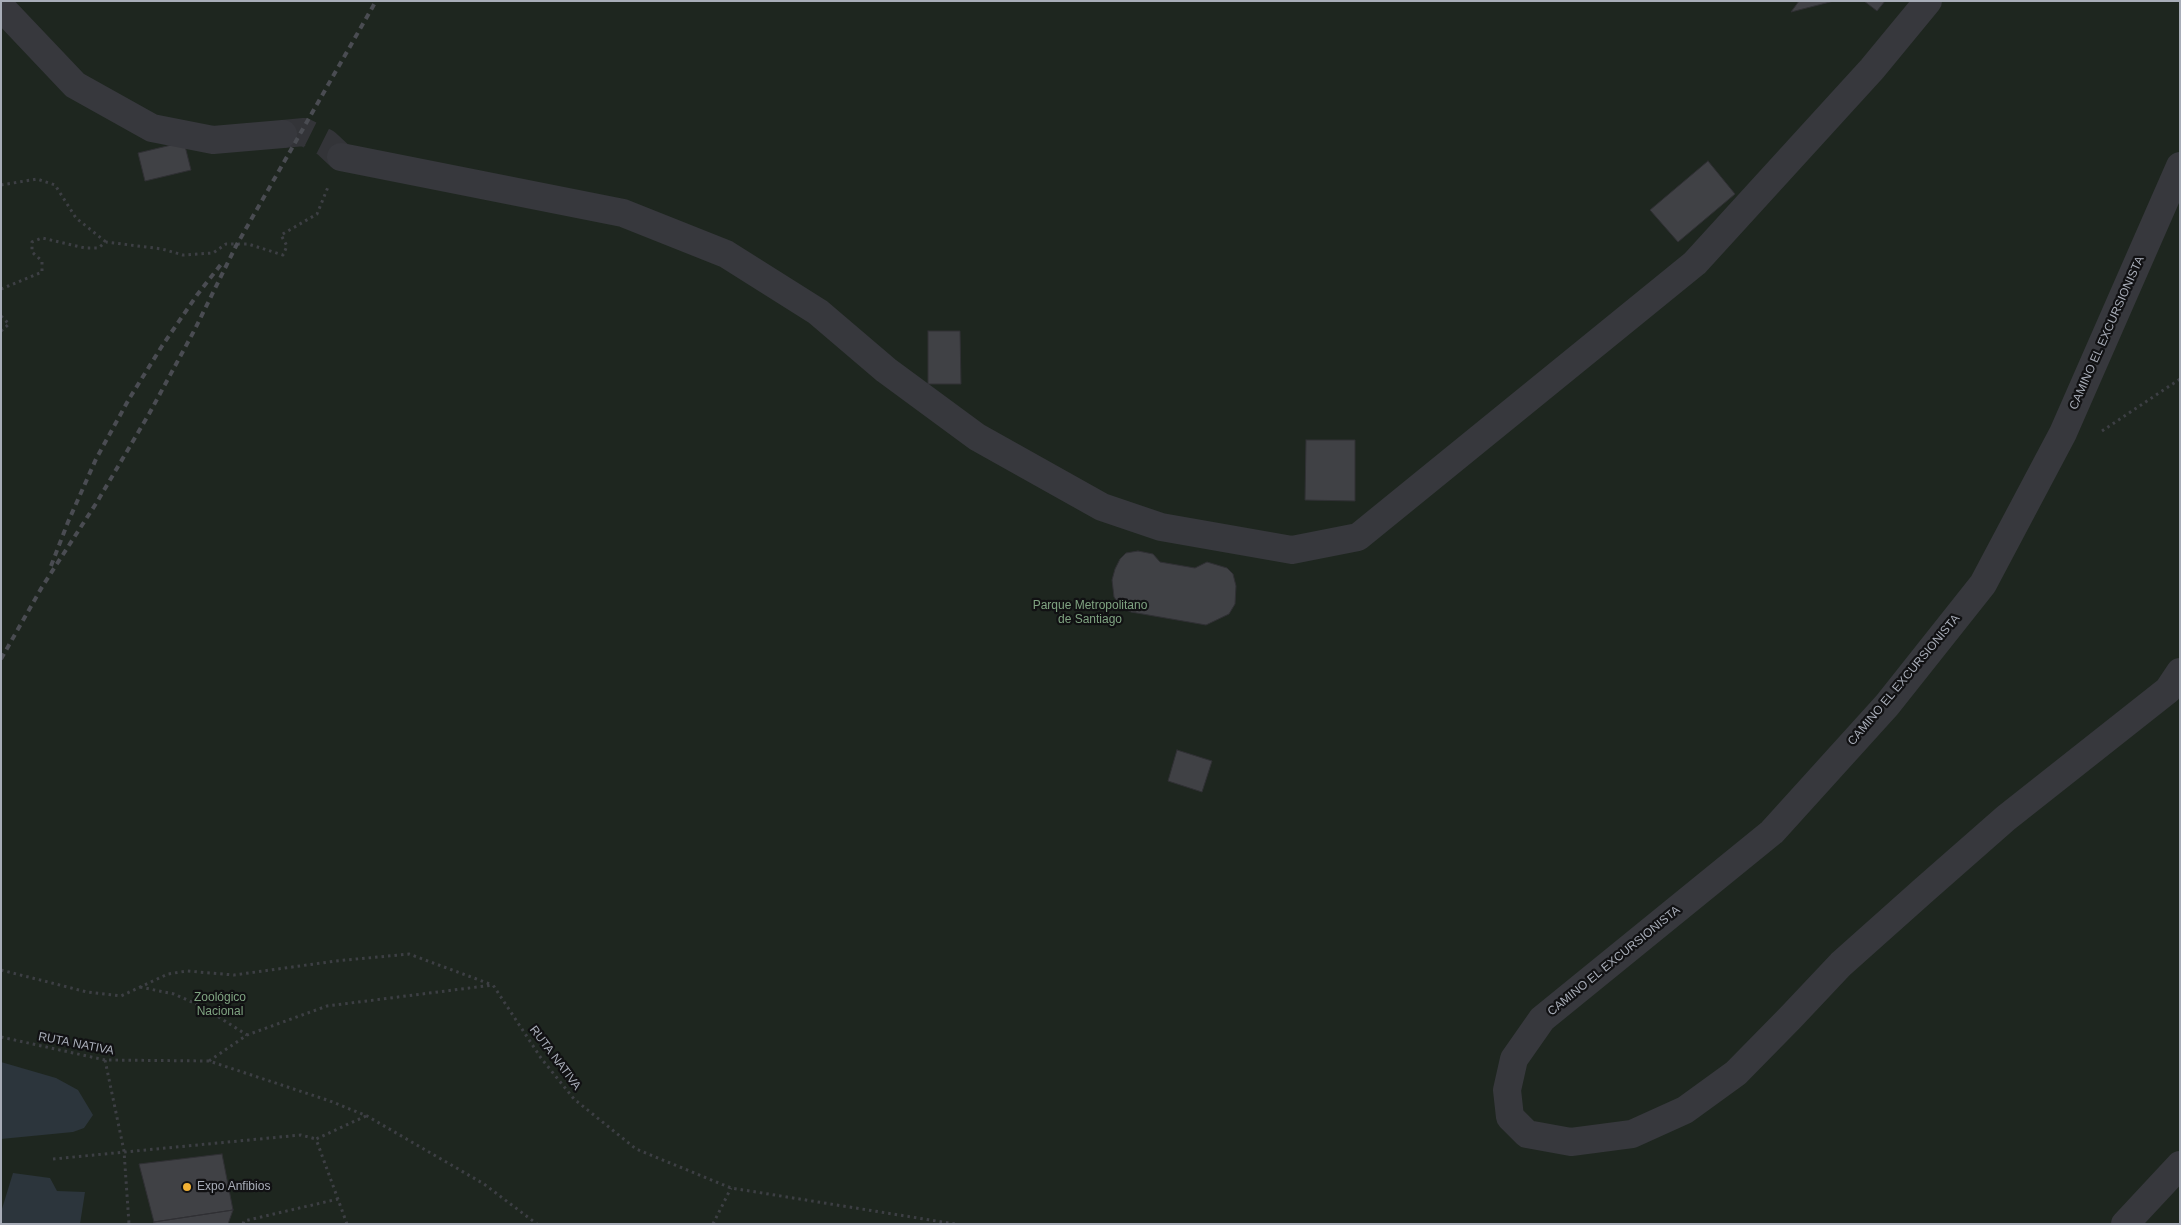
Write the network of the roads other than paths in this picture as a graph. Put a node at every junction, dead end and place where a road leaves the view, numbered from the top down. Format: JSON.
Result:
{"nodes":[{"id":1,"x":1928,"y":1,"type":"edge"},
{"id":2,"x":1,"y":7,"type":"edge"},
{"id":3,"x":282,"y":134,"type":"tunnel mouth"},
{"id":4,"x":341,"y":157,"type":"tunnel mouth"},
{"id":5,"x":2180,"y":166,"type":"edge"},
{"id":6,"x":2180,"y":672,"type":"edge"},
{"id":7,"x":2180,"y":1165,"type":"edge"},
{"id":8,"x":2125,"y":1224,"type":"edge"}],
"edges":[{"from":1,"to":4,"type":"street"},
{"from":2,"to":3,"type":"street"},
{"from":5,"to":6,"type":"street","name":"CAMINO EL EXCURSIONISTA"},
{"from":7,"to":8,"type":"street"}]}
